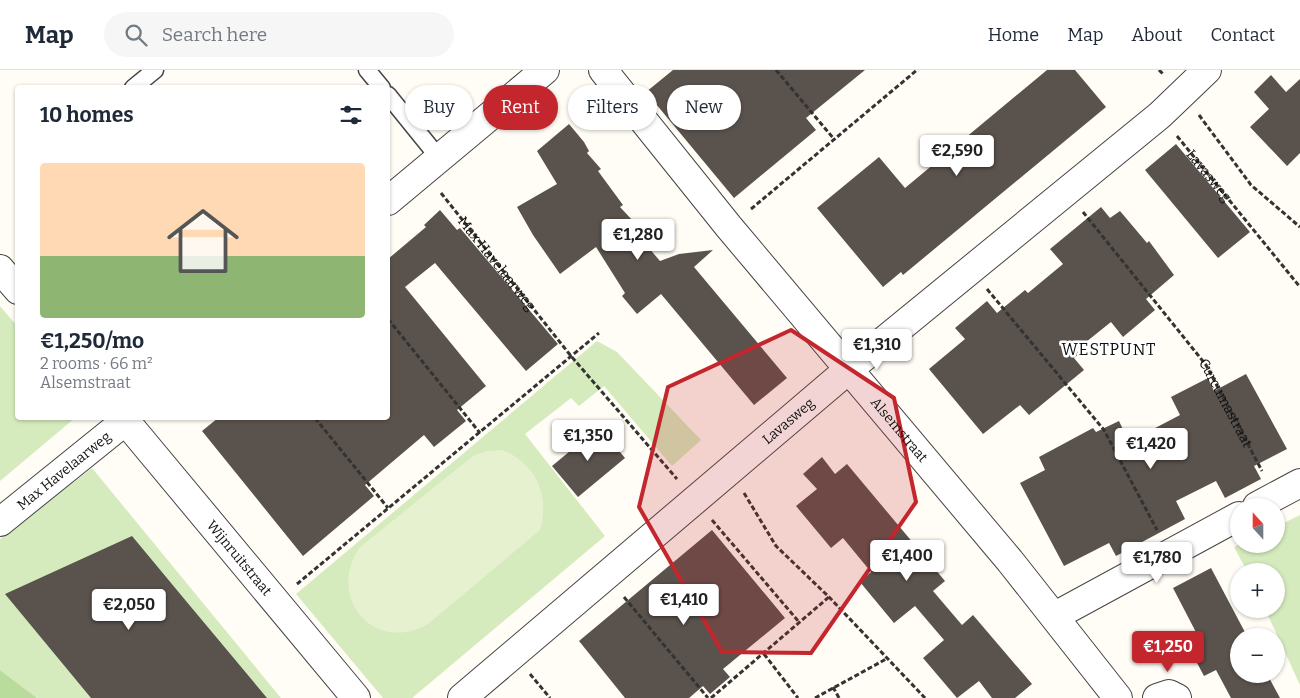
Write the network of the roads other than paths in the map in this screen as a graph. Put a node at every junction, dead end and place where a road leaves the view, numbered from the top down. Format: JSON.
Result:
{"nodes":[{"id":1,"x":155,"y":70,"type":"edge"},
{"id":2,"x":367,"y":70,"type":"edge"},
{"id":3,"x":545,"y":70,"type":"edge"},
{"id":4,"x":603,"y":70,"type":"edge"},
{"id":5,"x":1207,"y":70,"type":"edge"},
{"id":6,"x":137,"y":85,"type":"edge"},
{"id":7,"x":380,"y":85,"type":"edge"},
{"id":8,"x":390,"y":98,"type":"edge"},
{"id":9,"x":431,"y":164,"type":"junction"},
{"id":10,"x":390,"y":199,"type":"edge"},
{"id":11,"x":0,"y":269,"type":"edge"},
{"id":12,"x":15,"y":286,"type":"edge"},
{"id":13,"x":848,"y":370,"type":"junction"},
{"id":14,"x":124,"y":420,"type":"edge"},
{"id":15,"x":128,"y":420,"type":"edge"},
{"id":16,"x":1300,"y":483,"type":"edge"},
{"id":17,"x":1272,"y":498,"type":"edge"},
{"id":18,"x":1230,"y":521,"type":"edge"},
{"id":19,"x":0,"y":522,"type":"edge"},
{"id":20,"x":1055,"y":616,"type":"junction"},
{"id":21,"x":356,"y":698,"type":"edge"},
{"id":22,"x":462,"y":698,"type":"edge"},
{"id":23,"x":1118,"y":698,"type":"edge"},
{"id":24,"x":1157,"y":698,"type":"edge"},
{"id":25,"x":1177,"y":698,"type":"edge"}],
"edges":[{"from":1,"to":6,"type":"lane"},
{"from":2,"to":7,"type":"lane"},
{"from":3,"to":9,"type":"street"},
{"from":4,"to":13,"type":"street","name":"Alsemstraat"},
{"from":5,"to":13,"type":"street","name":"Lavasweg"},
{"from":8,"to":9,"type":"lane"},
{"from":9,"to":10,"type":"street"},
{"from":11,"to":12,"type":"street"},
{"from":13,"to":20,"type":"street","name":"Alsemstraat"},
{"from":13,"to":22,"type":"street","name":"Lavasweg"},
{"from":14,"to":19,"type":"street","name":"Max Havelaarweg"},
{"from":15,"to":21,"type":"street","name":"Wijnruitstraat"},
{"from":16,"to":17,"type":"street"},
{"from":18,"to":20,"type":"street"},
{"from":20,"to":23,"type":"street","name":"Alsemstraat"},
{"from":24,"to":25,"type":"street"}]}
